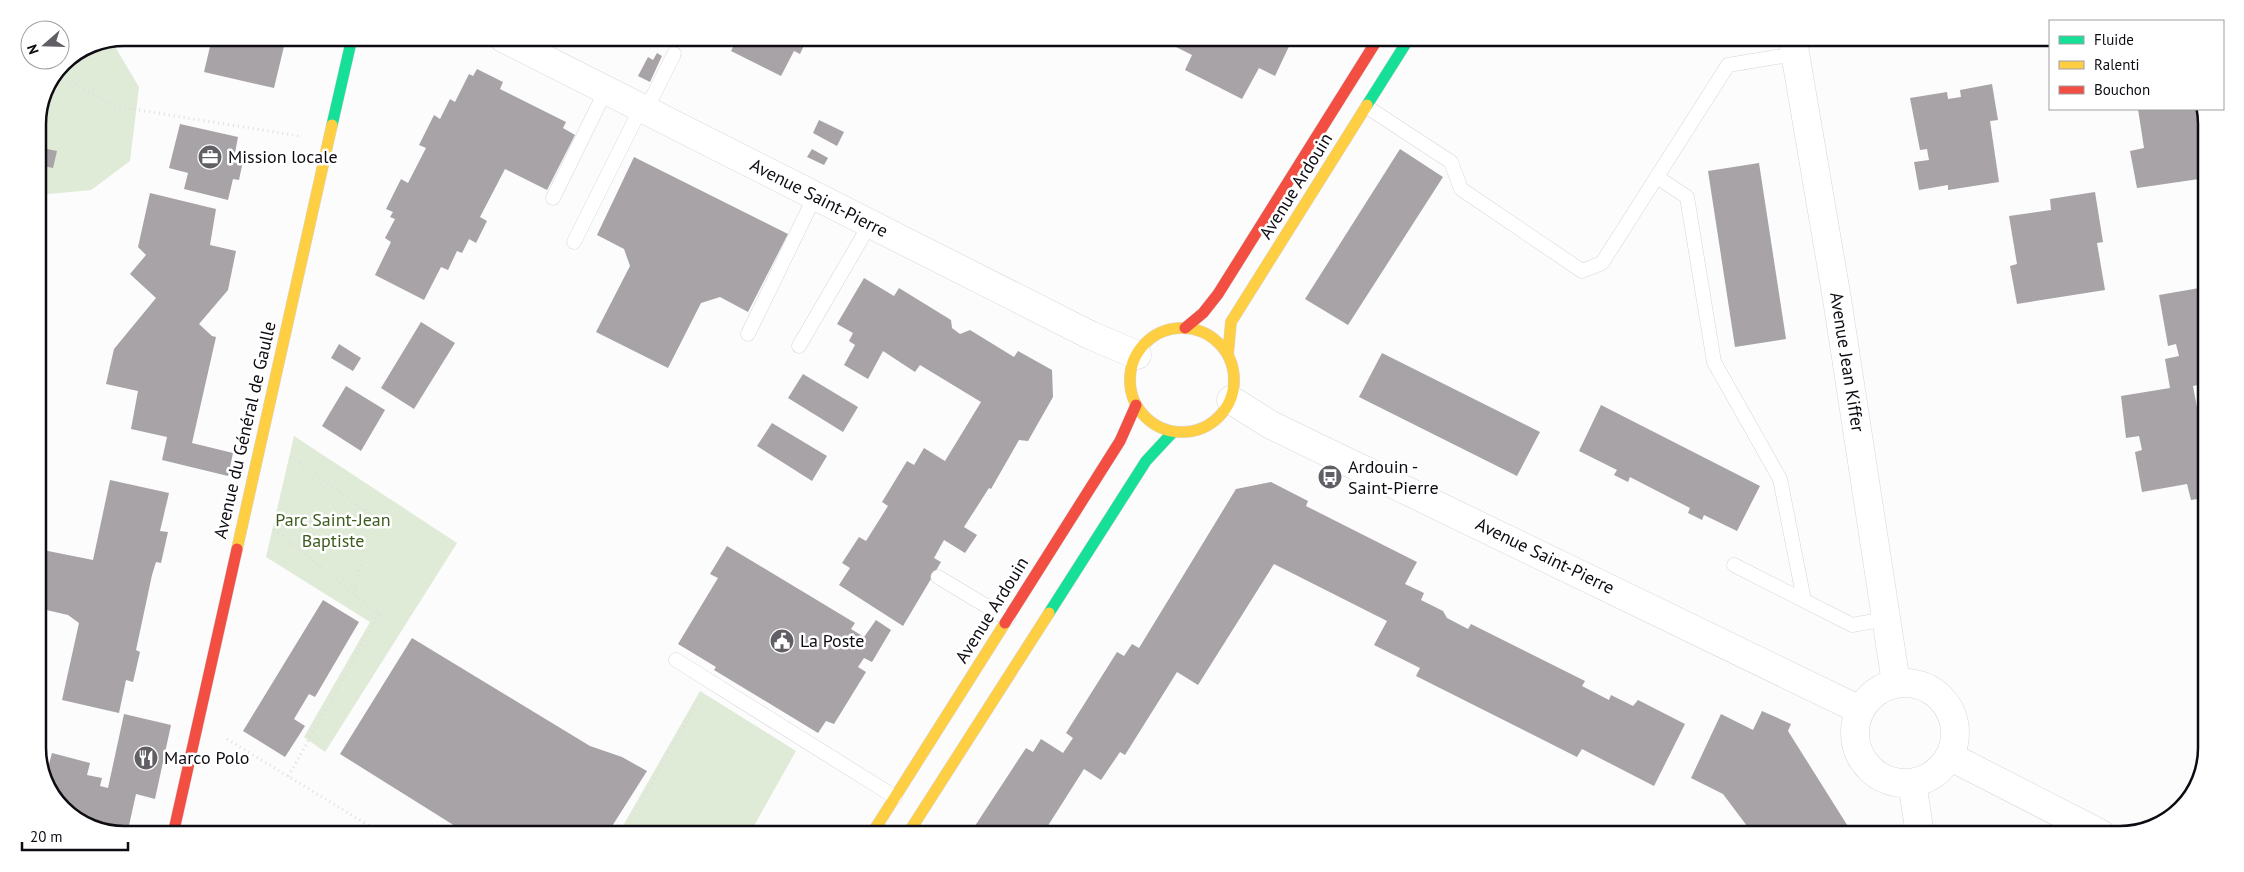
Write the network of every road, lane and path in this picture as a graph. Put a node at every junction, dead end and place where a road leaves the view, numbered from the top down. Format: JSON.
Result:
{"nodes":[{"id":1,"x":350,"y":46,"type":"edge"},
{"id":2,"x":519,"y":46,"type":"edge"},
{"id":3,"x":1373,"y":46,"type":"edge"},
{"id":4,"x":1404,"y":46,"type":"edge"},
{"id":5,"x":1794,"y":48,"type":"edge"},
{"id":6,"x":674,"y":54,"type":"dead end"},
{"id":7,"x":63,"y":77,"type":"edge"},
{"id":8,"x":606,"y":90,"type":"junction"},
{"id":9,"x":1366,"y":106,"type":"junction"},
{"id":10,"x":643,"y":109,"type":"junction"},
{"id":11,"x":329,"y":141,"type":"junction"},
{"id":12,"x":1657,"y":177,"type":"junction"},
{"id":13,"x":815,"y":196,"type":"junction"},
{"id":14,"x":552,"y":198,"type":"dead end"},
{"id":15,"x":870,"y":224,"type":"junction"},
{"id":16,"x":574,"y":242,"type":"dead end"},
{"id":17,"x":1185,"y":328,"type":"junction"},
{"id":18,"x":748,"y":334,"type":"dead end"},
{"id":19,"x":799,"y":346,"type":"dead end"},
{"id":20,"x":1228,"y":354,"type":"junction"},
{"id":21,"x":1137,"y":355,"type":"junction"},
{"id":22,"x":1231,"y":400,"type":"junction"},
{"id":23,"x":1136,"y":405,"type":"junction"},
{"id":24,"x":1173,"y":432,"type":"junction"},
{"id":25,"x":262,"y":436,"type":"junction"},
{"id":26,"x":246,"y":506,"type":"junction"},
{"id":27,"x":1734,"y":565,"type":"dead end"},
{"id":28,"x":938,"y":577,"type":"dead end"},
{"id":29,"x":354,"y":594,"type":"junction"},
{"id":30,"x":1804,"y":600,"type":"junction"},
{"id":31,"x":1008,"y":619,"type":"junction"},
{"id":32,"x":1886,"y":619,"type":"junction"},
{"id":33,"x":676,"y":660,"type":"dead end"},
{"id":34,"x":1896,"y":683,"type":"junction"},
{"id":35,"x":698,"y":701,"type":"dead end"},
{"id":36,"x":1860,"y":710,"type":"junction"},
{"id":37,"x":198,"y":721,"type":"junction"},
{"id":38,"x":1951,"y":757,"type":"junction"},
{"id":39,"x":288,"y":776,"type":"junction"},
{"id":40,"x":1912,"y":783,"type":"junction"},
{"id":41,"x":896,"y":797,"type":"junction"},
{"id":42,"x":175,"y":826,"type":"edge"},
{"id":43,"x":369,"y":826,"type":"edge"},
{"id":44,"x":627,"y":826,"type":"edge"},
{"id":45,"x":877,"y":826,"type":"edge"},
{"id":46,"x":913,"y":826,"type":"edge"},
{"id":47,"x":1919,"y":826,"type":"edge"},
{"id":48,"x":2085,"y":826,"type":"edge"}],
"edges":[{"from":1,"to":11,"type":"street","name":"Avenue du Général de Gaulle"},
{"from":2,"to":8,"type":"street","name":"Avenue Saint-Pierre"},
{"from":3,"to":17,"type":"street","name":"Avenue Ardouin"},
{"from":4,"to":9,"type":"street","name":"Avenue Ardouin"},
{"from":5,"to":12,"type":"lane"},
{"from":5,"to":32,"type":"street","name":"Avenue Jean Kiffer"},
{"from":6,"to":10,"type":"lane"},
{"from":7,"to":11,"type":"path"},
{"from":8,"to":10,"type":"street","name":"Avenue Saint-Pierre"},
{"from":8,"to":14,"type":"lane"},
{"from":9,"to":12,"type":"lane"},
{"from":9,"to":20,"type":"street","name":"Avenue Ardouin"},
{"from":10,"to":13,"type":"street","name":"Avenue Saint-Pierre"},
{"from":10,"to":16,"type":"lane"},
{"from":11,"to":25,"type":"street","name":"Avenue du Général de Gaulle"},
{"from":12,"to":30,"type":"lane"},
{"from":13,"to":15,"type":"street","name":"Avenue Saint-Pierre"},
{"from":13,"to":18,"type":"lane"},
{"from":15,"to":19,"type":"lane"},
{"from":15,"to":21,"type":"street","name":"Avenue Saint-Pierre"},
{"from":17,"to":20,"type":"street"},
{"from":17,"to":21,"type":"street"},
{"from":20,"to":22,"type":"street"},
{"from":21,"to":23,"type":"street"},
{"from":22,"to":24,"type":"street"},
{"from":22,"to":36,"type":"street","name":"Avenue Saint-Pierre"},
{"from":23,"to":24,"type":"street"},
{"from":23,"to":31,"type":"street","name":"Avenue Ardouin"},
{"from":24,"to":46,"type":"street"},
{"from":25,"to":26,"type":"street","name":"Avenue du Général de Gaulle"},
{"from":25,"to":29,"type":"path"},
{"from":26,"to":29,"type":"path"},
{"from":26,"to":37,"type":"street","name":"Avenue du Général de Gaulle"},
{"from":27,"to":30,"type":"lane"},
{"from":28,"to":31,"type":"lane"},
{"from":29,"to":39,"type":"path"},
{"from":30,"to":32,"type":"lane"},
{"from":31,"to":41,"type":"street","name":"Avenue Ardouin"},
{"from":32,"to":34,"type":"street","name":"Avenue Jean Kiffer"},
{"from":33,"to":41,"type":"lane"},
{"from":34,"to":36,"type":"street"},
{"from":34,"to":38,"type":"street"},
{"from":35,"to":44,"type":"path"},
{"from":36,"to":40,"type":"street"},
{"from":37,"to":39,"type":"path"},
{"from":37,"to":42,"type":"street","name":"Avenue du Général de Gaulle"},
{"from":38,"to":40,"type":"street"},
{"from":38,"to":48,"type":"street"},
{"from":39,"to":43,"type":"path"},
{"from":40,"to":47,"type":"street"},
{"from":41,"to":45,"type":"street","name":"Avenue Ardouin"}]}
